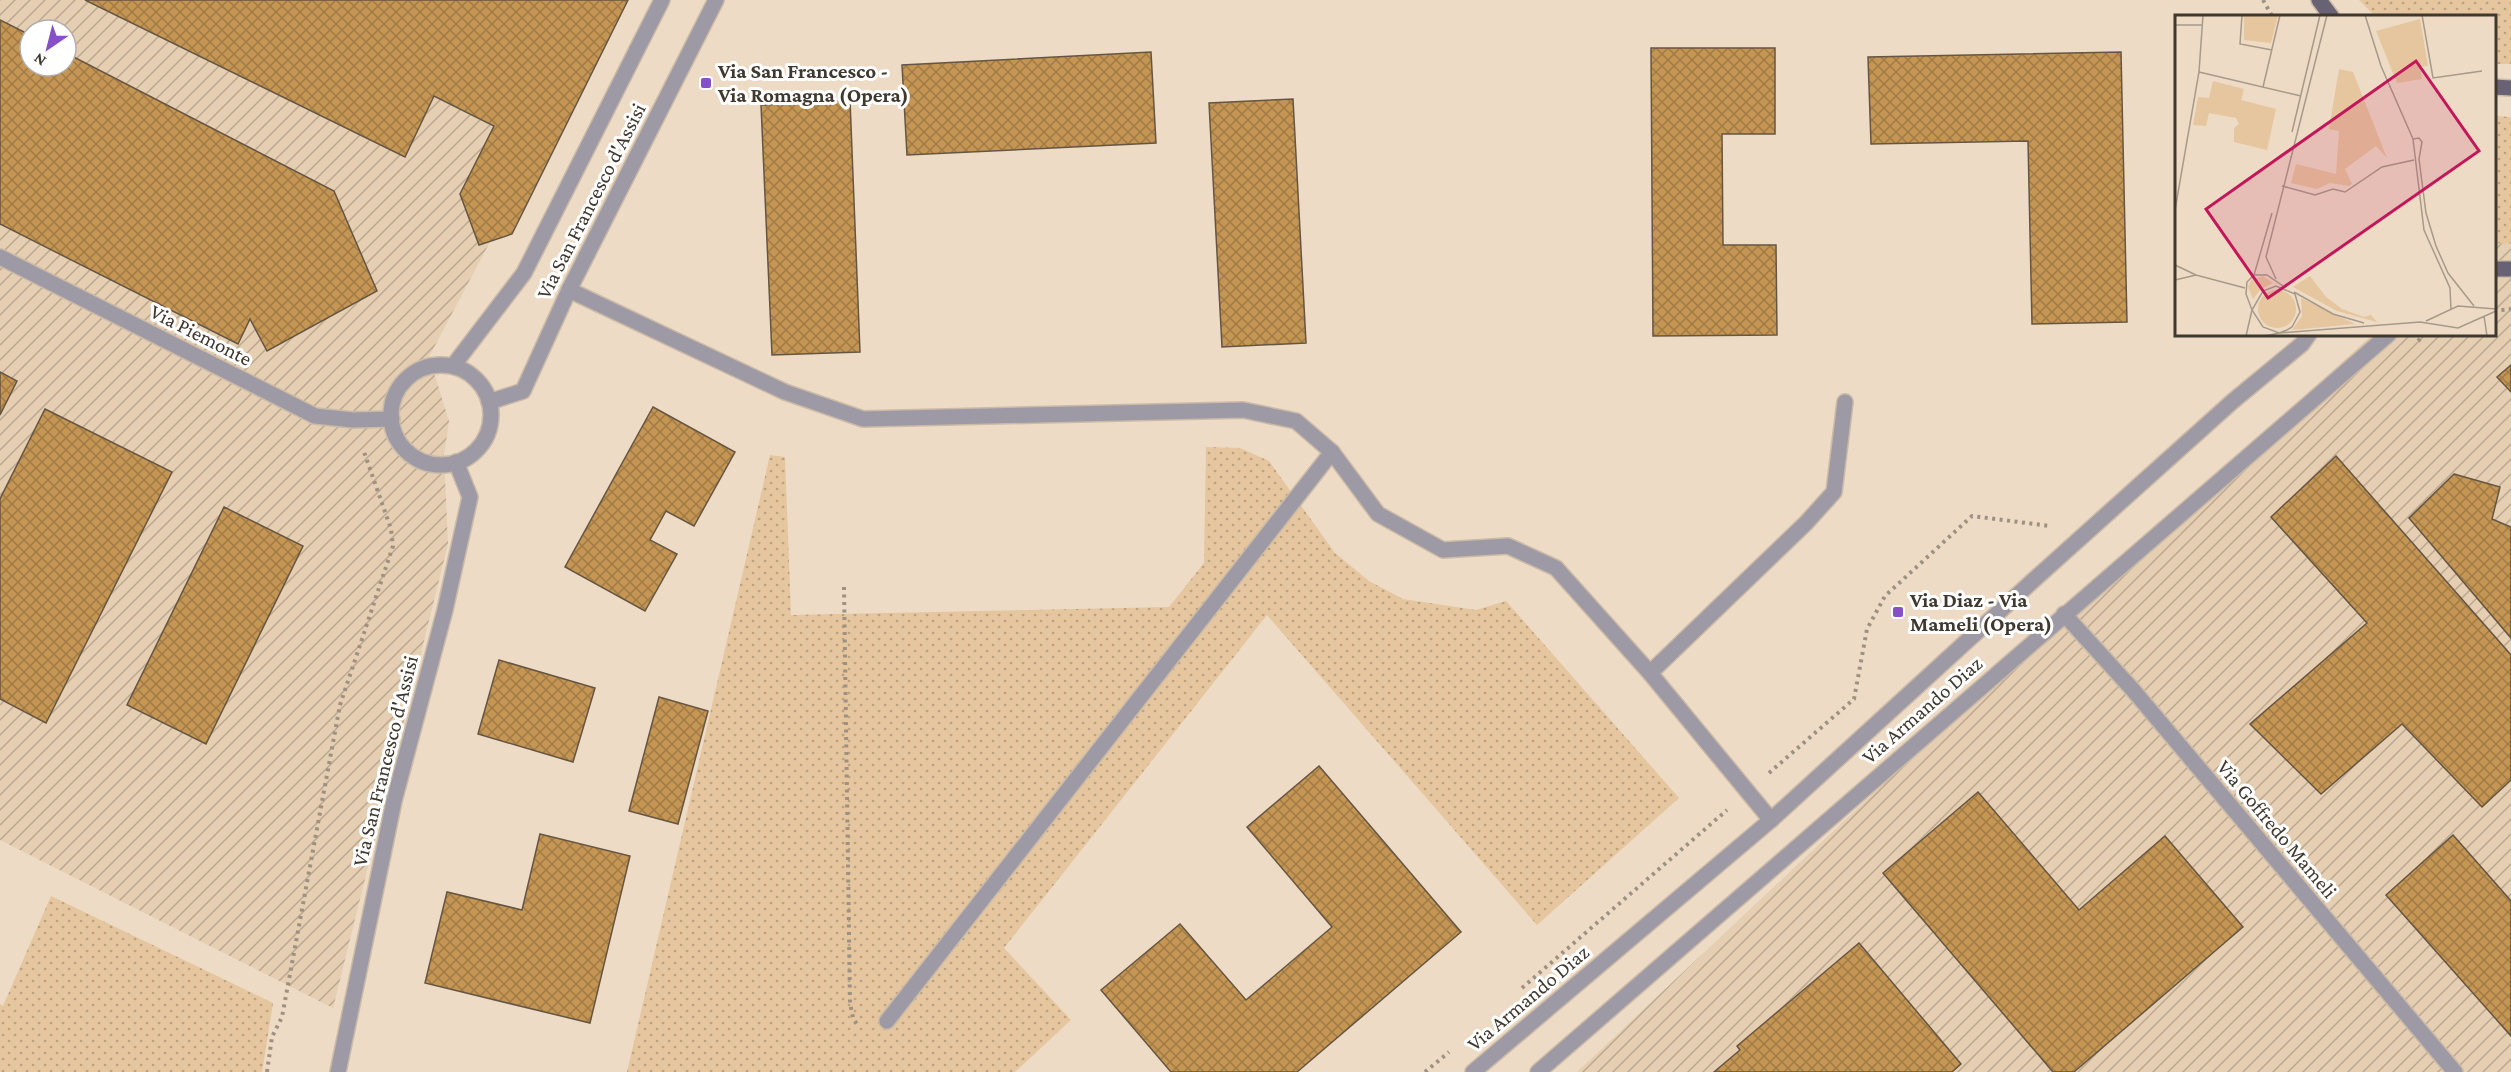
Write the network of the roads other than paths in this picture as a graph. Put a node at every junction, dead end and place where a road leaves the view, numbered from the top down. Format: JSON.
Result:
{"nodes":[{"id":1,"x":662,"y":0,"type":"edge"},
{"id":2,"x":716,"y":0,"type":"edge"},
{"id":3,"x":2319,"y":0,"type":"edge"},
{"id":4,"x":2328,"y":15,"type":"edge"},
{"id":5,"x":2496,"y":87,"type":"edge"},
{"id":6,"x":2511,"y":88,"type":"edge"},
{"id":7,"x":0,"y":257,"type":"edge"},
{"id":8,"x":569,"y":290,"type":"junction"},
{"id":9,"x":2308,"y":336,"type":"edge"},
{"id":10,"x":2387,"y":336,"type":"edge"},
{"id":11,"x":453,"y":366,"type":"junction"},
{"id":12,"x":489,"y":402,"type":"junction"},
{"id":13,"x":1845,"y":402,"type":"dead end"},
{"id":14,"x":392,"y":419,"type":"junction"},
{"id":15,"x":1332,"y":452,"type":"junction"},
{"id":16,"x":456,"y":462,"type":"junction"},
{"id":17,"x":2064,"y":614,"type":"junction"},
{"id":18,"x":1650,"y":673,"type":"junction"},
{"id":19,"x":1771,"y":820,"type":"junction"},
{"id":20,"x":887,"y":1021,"type":"road end"},
{"id":21,"x":338,"y":1072,"type":"edge"},
{"id":22,"x":1473,"y":1072,"type":"edge"},
{"id":23,"x":1538,"y":1072,"type":"edge"},
{"id":24,"x":2455,"y":1072,"type":"edge"}],
"edges":[{"from":1,"to":11,"type":"street","name":"Via San Francesco d'Assisi"},
{"from":2,"to":8,"type":"street","name":"Via San Francesco d'Assisi"},
{"from":3,"to":4,"type":"main road"},
{"from":5,"to":6,"type":"main road"},
{"from":7,"to":14,"type":"street","name":"Via Piemonte"},
{"from":8,"to":12,"type":"street","name":"Via San Francesco d'Assisi"},
{"from":8,"to":15,"type":"street"},
{"from":9,"to":19,"type":"street","name":"Via Armando Diaz"},
{"from":10,"to":17,"type":"street","name":"Via Armando Diaz"},
{"from":11,"to":12,"type":"street"},
{"from":11,"to":14,"type":"street"},
{"from":12,"to":16,"type":"street"},
{"from":13,"to":18,"type":"street"},
{"from":14,"to":16,"type":"street"},
{"from":15,"to":18,"type":"street"},
{"from":15,"to":20,"type":"street"},
{"from":16,"to":21,"type":"street","name":"Via San Francesco d'Assisi"},
{"from":17,"to":23,"type":"street","name":"Via Armando Diaz"},
{"from":17,"to":24,"type":"street","name":"Via Goffredo Mameli"},
{"from":18,"to":19,"type":"street"},
{"from":19,"to":22,"type":"street","name":"Via Armando Diaz"}]}
